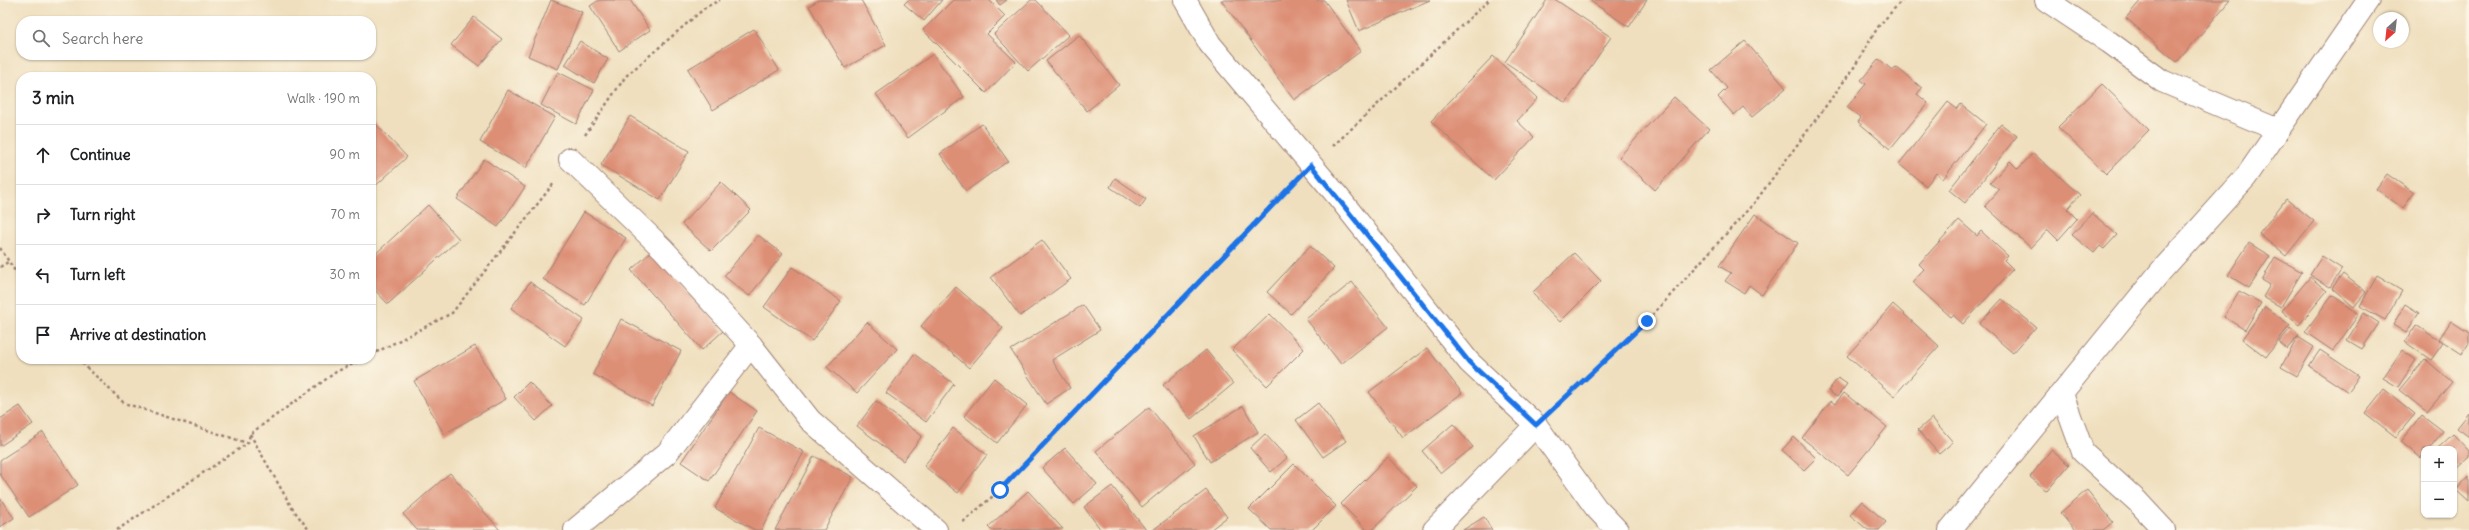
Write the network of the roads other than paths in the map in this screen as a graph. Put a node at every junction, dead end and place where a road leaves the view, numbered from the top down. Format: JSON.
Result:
{"nodes":[{"id":1,"x":1185,"y":0,"type":"edge"},
{"id":2,"x":2046,"y":0,"type":"edge"},
{"id":3,"x":2368,"y":0,"type":"edge"},
{"id":4,"x":2278,"y":130,"type":"junction"},
{"id":5,"x":570,"y":158,"type":"dead end"},
{"id":6,"x":751,"y":345,"type":"junction"},
{"id":7,"x":2062,"y":394,"type":"junction"},
{"id":8,"x":1536,"y":425,"type":"junction"},
{"id":9,"x":575,"y":530,"type":"edge"},
{"id":10,"x":936,"y":530,"type":"edge"},
{"id":11,"x":1434,"y":530,"type":"edge"},
{"id":12,"x":1617,"y":530,"type":"edge"},
{"id":13,"x":1950,"y":530,"type":"edge"},
{"id":14,"x":2164,"y":530,"type":"edge"}],
"edges":[{"from":1,"to":8,"type":"street"},
{"from":2,"to":4,"type":"street"},
{"from":3,"to":4,"type":"street"},
{"from":4,"to":7,"type":"street"},
{"from":5,"to":6,"type":"street"},
{"from":6,"to":9,"type":"street"},
{"from":6,"to":10,"type":"street"},
{"from":7,"to":13,"type":"street"},
{"from":7,"to":14,"type":"street"},
{"from":8,"to":11,"type":"street"},
{"from":8,"to":12,"type":"street"}]}
